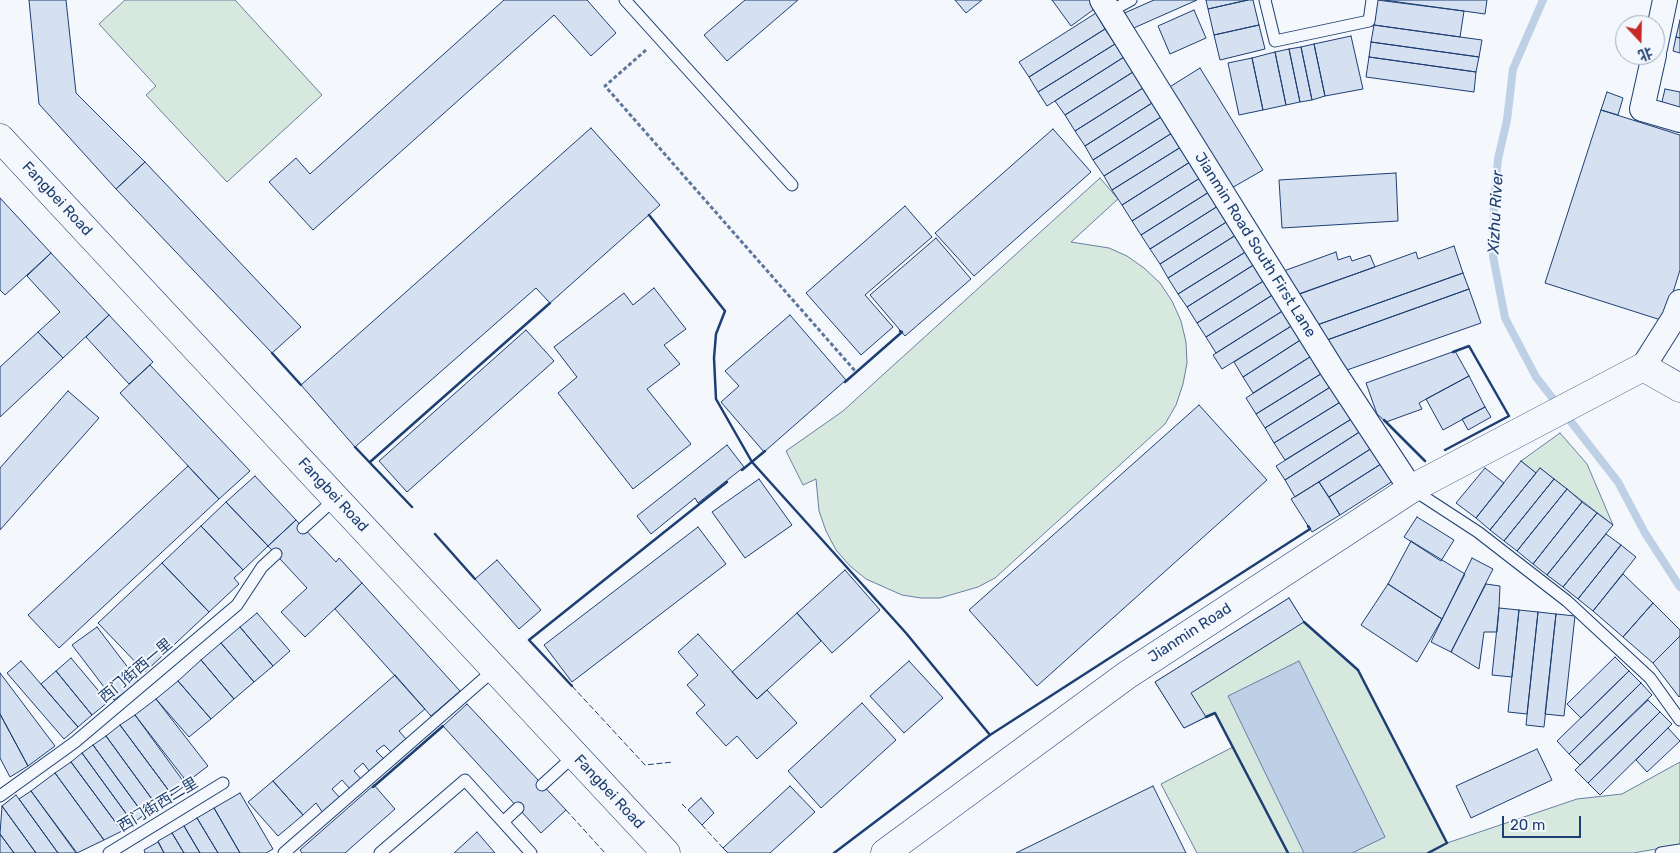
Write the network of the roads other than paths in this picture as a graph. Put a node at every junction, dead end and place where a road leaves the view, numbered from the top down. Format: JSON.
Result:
{"nodes":[{"id":1,"x":625,"y":0,"type":"edge"},
{"id":2,"x":1131,"y":0,"type":"edge"},
{"id":3,"x":1266,"y":0,"type":"edge"},
{"id":4,"x":1372,"y":0,"type":"edge"},
{"id":5,"x":1665,"y":0,"type":"edge"},
{"id":6,"x":1105,"y":6,"type":"edge"},
{"id":7,"x":1662,"y":15,"type":"edge"},
{"id":8,"x":1652,"y":65,"type":"edge"},
{"id":9,"x":1680,"y":120,"type":"edge"},
{"id":10,"x":0,"y":138,"type":"edge"},
{"id":11,"x":792,"y":186,"type":"dead end"},
{"id":12,"x":1680,"y":302,"type":"edge"},
{"id":13,"x":1643,"y":367,"type":"junction"},
{"id":14,"x":1680,"y":388,"type":"edge"},
{"id":15,"x":1411,"y":489,"type":"junction"},
{"id":16,"x":336,"y":498,"type":"junction"},
{"id":17,"x":303,"y":528,"type":"dead end"},
{"id":18,"x":276,"y":554,"type":"dead end"},
{"id":19,"x":495,"y":669,"type":"junction"},
{"id":20,"x":1680,"y":720,"type":"edge"},
{"id":21,"x":575,"y":755,"type":"junction"},
{"id":22,"x":223,"y":784,"type":"dead end"},
{"id":23,"x":542,"y":785,"type":"dead end"},
{"id":24,"x":0,"y":796,"type":"edge"},
{"id":25,"x":518,"y":808,"type":"dead end"},
{"id":26,"x":503,"y":822,"type":"junction"},
{"id":27,"x":1680,"y":850,"type":"edge"},
{"id":28,"x":109,"y":853,"type":"edge"},
{"id":29,"x":284,"y":853,"type":"edge"},
{"id":30,"x":380,"y":853,"type":"edge"},
{"id":31,"x":530,"y":853,"type":"edge"},
{"id":32,"x":666,"y":853,"type":"edge"},
{"id":33,"x":885,"y":853,"type":"edge"},
{"id":34,"x":1661,"y":853,"type":"edge"}],
"edges":[{"from":1,"to":11,"type":"lane"},
{"from":2,"to":6,"type":"lane"},
{"from":3,"to":4,"type":"lane"},
{"from":5,"to":7,"type":"street"},
{"from":6,"to":15,"type":"street","name":"Jianmin Road South First Lane"},
{"from":8,"to":9,"type":"street"},
{"from":10,"to":16,"type":"street","name":"Fangbei Road"},
{"from":12,"to":13,"type":"street"},
{"from":13,"to":14,"type":"street"},
{"from":13,"to":15,"type":"street","name":"Jianmin Road"},
{"from":15,"to":20,"type":"lane"},
{"from":15,"to":33,"type":"street","name":"Jianmin Road"},
{"from":16,"to":17,"type":"lane"},
{"from":16,"to":19,"type":"street","name":"Fangbei Road"},
{"from":18,"to":24,"type":"lane","name":"西门街西一里"},
{"from":19,"to":21,"type":"street","name":"Fangbei Road"},
{"from":19,"to":29,"type":"lane"},
{"from":21,"to":23,"type":"lane"},
{"from":21,"to":32,"type":"street","name":"Fangbei Road"},
{"from":22,"to":28,"type":"lane","name":"西门街西二里"},
{"from":25,"to":26,"type":"lane"},
{"from":26,"to":30,"type":"lane"},
{"from":26,"to":31,"type":"lane"},
{"from":27,"to":34,"type":"lane"}]}
